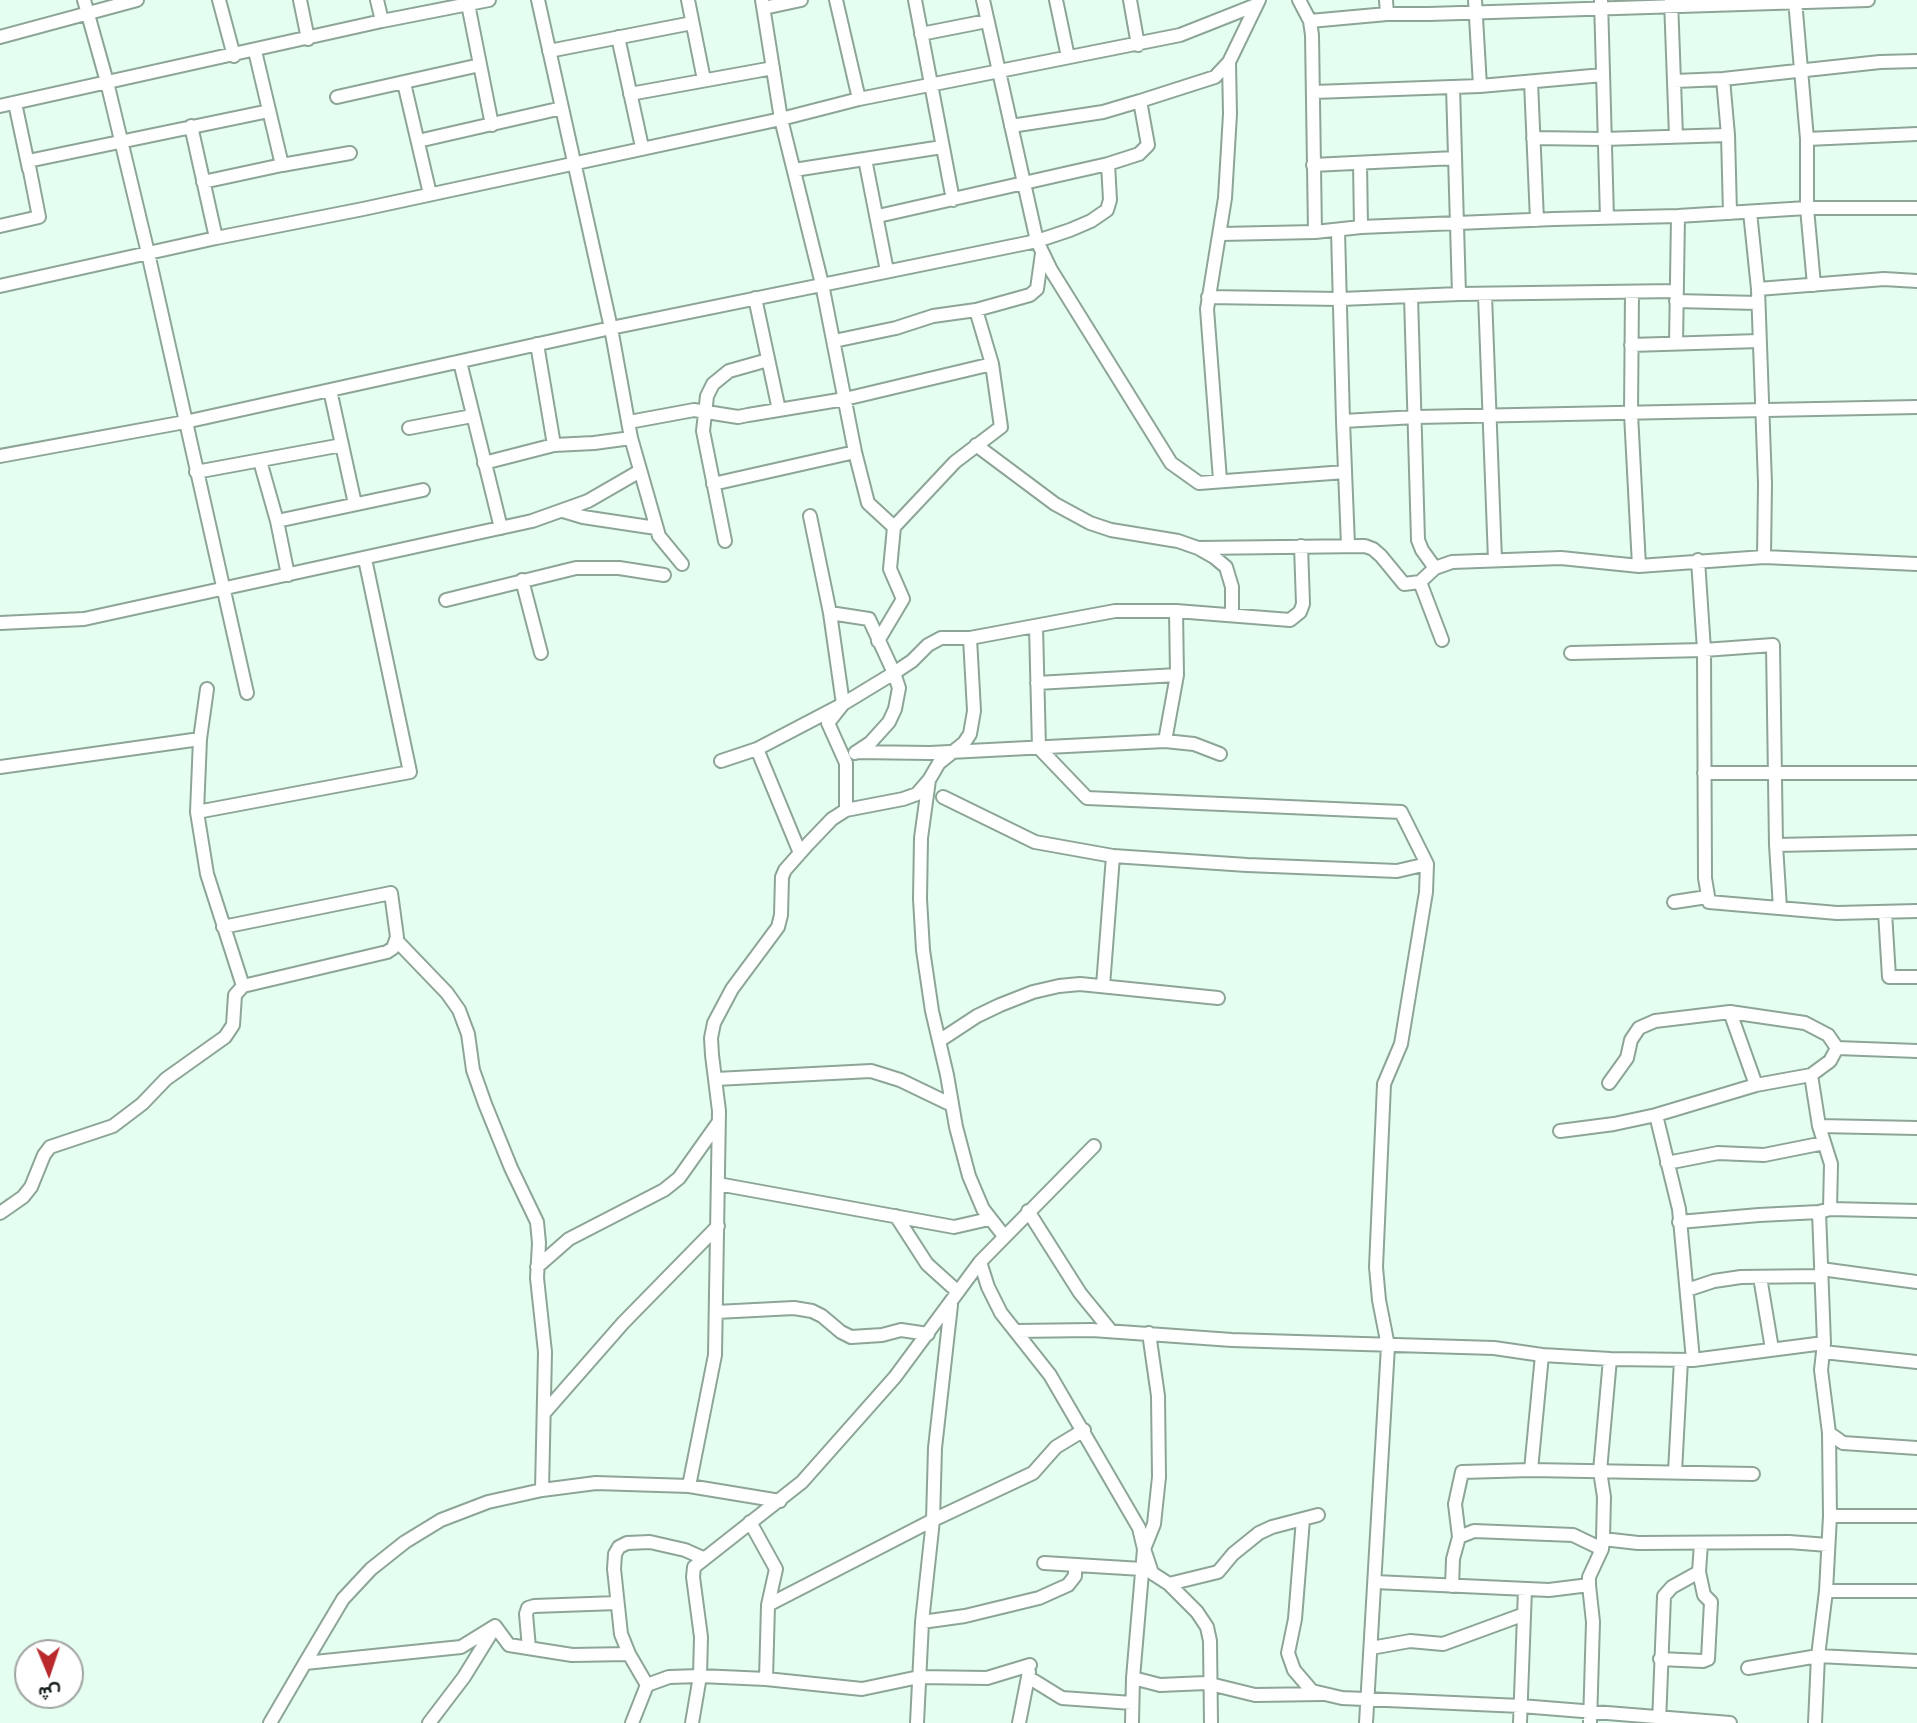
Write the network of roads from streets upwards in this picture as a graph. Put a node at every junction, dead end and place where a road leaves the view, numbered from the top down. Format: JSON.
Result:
{"nodes":[{"id":1,"x":84,"y":0,"type":"edge"},
{"id":2,"x":138,"y":0,"type":"edge"},
{"id":3,"x":219,"y":0,"type":"edge"},
{"id":4,"x":300,"y":0,"type":"edge"},
{"id":5,"x":377,"y":0,"type":"edge"},
{"id":6,"x":489,"y":0,"type":"edge"},
{"id":7,"x":538,"y":0,"type":"edge"},
{"id":8,"x":688,"y":0,"type":"edge"},
{"id":9,"x":801,"y":0,"type":"edge"},
{"id":10,"x":836,"y":0,"type":"edge"},
{"id":11,"x":915,"y":0,"type":"edge"},
{"id":12,"x":983,"y":0,"type":"edge"},
{"id":13,"x":1059,"y":0,"type":"edge"},
{"id":14,"x":1130,"y":0,"type":"edge"},
{"id":15,"x":1299,"y":0,"type":"edge"},
{"id":16,"x":1386,"y":0,"type":"edge"},
{"id":17,"x":1868,"y":0,"type":"edge"},
{"id":18,"x":1795,"y":1,"type":"edge"},
{"id":19,"x":1257,"y":2,"type":"edge"},
{"id":20,"x":468,"y":4,"type":"junction"},
{"id":21,"x":763,"y":4,"type":"edge"},
{"id":22,"x":1671,"y":4,"type":"edge"},
{"id":23,"x":1601,"y":5,"type":"edge"},
{"id":24,"x":1475,"y":7,"type":"edge"},
{"id":25,"x":88,"y":13,"type":"junction"},
{"id":26,"x":1387,"y":14,"type":"junction"},
{"id":27,"x":382,"y":21,"type":"junction"},
{"id":28,"x":987,"y":21,"type":"junction"},
{"id":29,"x":1310,"y":21,"type":"junction"},
{"id":30,"x":692,"y":23,"type":"junction"},
{"id":31,"x":921,"y":34,"type":"junction"},
{"id":32,"x":0,"y":36,"type":"edge"},
{"id":33,"x":618,"y":37,"type":"junction"},
{"id":34,"x":307,"y":39,"type":"junction"},
{"id":35,"x":1138,"y":45,"type":"junction"},
{"id":36,"x":255,"y":51,"type":"junction"},
{"id":37,"x":549,"y":51,"type":"junction"},
{"id":38,"x":234,"y":56,"type":"junction"},
{"id":39,"x":1068,"y":57,"type":"junction"},
{"id":40,"x":1917,"y":61,"type":"edge"},
{"id":41,"x":1229,"y":62,"type":"junction"},
{"id":42,"x":480,"y":65,"type":"junction"},
{"id":43,"x":773,"y":68,"type":"junction"},
{"id":44,"x":998,"y":72,"type":"junction"},
{"id":45,"x":1801,"y":72,"type":"junction"},
{"id":46,"x":1603,"y":75,"type":"junction"},
{"id":47,"x":1723,"y":79,"type":"junction"},
{"id":48,"x":705,"y":80,"type":"junction"},
{"id":49,"x":1675,"y":81,"type":"junction"},
{"id":50,"x":107,"y":82,"type":"junction"},
{"id":51,"x":1531,"y":82,"type":"junction"},
{"id":52,"x":404,"y":83,"type":"junction"},
{"id":53,"x":930,"y":85,"type":"junction"},
{"id":54,"x":1480,"y":86,"type":"junction"},
{"id":55,"x":1453,"y":87,"type":"junction"},
{"id":56,"x":1314,"y":92,"type":"junction"},
{"id":57,"x":630,"y":94,"type":"junction"},
{"id":58,"x":337,"y":97,"type":"dead end"},
{"id":59,"x":859,"y":99,"type":"junction"},
{"id":60,"x":1140,"y":101,"type":"junction"},
{"id":61,"x":15,"y":103,"type":"junction"},
{"id":62,"x":0,"y":106,"type":"edge"},
{"id":63,"x":562,"y":108,"type":"junction"},
{"id":64,"x":269,"y":111,"type":"junction"},
{"id":65,"x":781,"y":118,"type":"junction"},
{"id":66,"x":492,"y":125,"type":"junction"},
{"id":67,"x":1011,"y":125,"type":"junction"},
{"id":68,"x":191,"y":126,"type":"junction"},
{"id":69,"x":1917,"y":134,"type":"edge"},
{"id":70,"x":1728,"y":135,"type":"junction"},
{"id":71,"x":1676,"y":136,"type":"junction"},
{"id":72,"x":1533,"y":138,"type":"junction"},
{"id":73,"x":1604,"y":139,"type":"junction"},
{"id":74,"x":1807,"y":139,"type":"junction"},
{"id":75,"x":121,"y":140,"type":"junction"},
{"id":76,"x":418,"y":141,"type":"junction"},
{"id":77,"x":642,"y":147,"type":"junction"},
{"id":78,"x":942,"y":147,"type":"junction"},
{"id":79,"x":350,"y":153,"type":"dead end"},
{"id":80,"x":1455,"y":158,"type":"junction"},
{"id":81,"x":865,"y":159,"type":"junction"},
{"id":82,"x":576,"y":163,"type":"junction"},
{"id":83,"x":1360,"y":163,"type":"junction"},
{"id":84,"x":282,"y":164,"type":"junction"},
{"id":85,"x":1108,"y":164,"type":"junction"},
{"id":86,"x":1313,"y":165,"type":"junction"},
{"id":87,"x":794,"y":170,"type":"junction"},
{"id":88,"x":204,"y":183,"type":"junction"},
{"id":89,"x":1023,"y":184,"type":"junction"},
{"id":90,"x":430,"y":194,"type":"junction"},
{"id":91,"x":953,"y":200,"type":"junction"},
{"id":92,"x":1807,"y":208,"type":"junction"},
{"id":93,"x":1917,"y":208,"type":"edge"},
{"id":94,"x":1750,"y":212,"type":"junction"},
{"id":95,"x":1730,"y":214,"type":"junction"},
{"id":96,"x":878,"y":216,"type":"junction"},
{"id":97,"x":1678,"y":216,"type":"junction"},
{"id":98,"x":39,"y":217,"type":"junction"},
{"id":99,"x":1607,"y":218,"type":"junction"},
{"id":100,"x":1537,"y":220,"type":"junction"},
{"id":101,"x":1457,"y":224,"type":"junction"},
{"id":102,"x":0,"y":226,"type":"edge"},
{"id":103,"x":1361,"y":227,"type":"junction"},
{"id":104,"x":1338,"y":231,"type":"junction"},
{"id":105,"x":1315,"y":232,"type":"junction"},
{"id":106,"x":1221,"y":234,"type":"junction"},
{"id":107,"x":216,"y":238,"type":"junction"},
{"id":108,"x":1040,"y":247,"type":"junction"},
{"id":109,"x":148,"y":253,"type":"junction"},
{"id":110,"x":887,"y":271,"type":"junction"},
{"id":111,"x":1917,"y":281,"type":"edge"},
{"id":112,"x":822,"y":284,"type":"junction"},
{"id":113,"x":1814,"y":285,"type":"junction"},
{"id":114,"x":0,"y":286,"type":"edge"},
{"id":115,"x":1758,"y":289,"type":"junction"},
{"id":116,"x":1632,"y":292,"type":"junction"},
{"id":117,"x":1459,"y":294,"type":"junction"},
{"id":118,"x":1485,"y":295,"type":"junction"},
{"id":119,"x":1411,"y":296,"type":"junction"},
{"id":120,"x":1676,"y":296,"type":"junction"},
{"id":121,"x":1209,"y":297,"type":"junction"},
{"id":122,"x":755,"y":298,"type":"junction"},
{"id":123,"x":1340,"y":299,"type":"junction"},
{"id":124,"x":1758,"y":303,"type":"junction"},
{"id":125,"x":976,"y":310,"type":"junction"},
{"id":126,"x":611,"y":328,"type":"junction"},
{"id":127,"x":834,"y":341,"type":"junction"},
{"id":128,"x":1759,"y":341,"type":"junction"},
{"id":129,"x":537,"y":344,"type":"junction"},
{"id":130,"x":1676,"y":344,"type":"junction"},
{"id":131,"x":1631,"y":345,"type":"junction"},
{"id":132,"x":768,"y":360,"type":"junction"},
{"id":133,"x":460,"y":362,"type":"junction"},
{"id":134,"x":992,"y":364,"type":"junction"},
{"id":135,"x":330,"y":390,"type":"junction"},
{"id":136,"x":845,"y":398,"type":"junction"},
{"id":137,"x":1917,"y":407,"type":"edge"},
{"id":138,"x":779,"y":410,"type":"junction"},
{"id":139,"x":1763,"y":410,"type":"junction"},
{"id":140,"x":704,"y":411,"type":"junction"},
{"id":141,"x":1631,"y":414,"type":"junction"},
{"id":142,"x":472,"y":416,"type":"junction"},
{"id":143,"x":1491,"y":416,"type":"junction"},
{"id":144,"x":1416,"y":417,"type":"junction"},
{"id":145,"x":1343,"y":421,"type":"junction"},
{"id":146,"x":185,"y":422,"type":"junction"},
{"id":147,"x":629,"y":422,"type":"junction"},
{"id":148,"x":409,"y":428,"type":"dead end"},
{"id":149,"x":631,"y":438,"type":"junction"},
{"id":150,"x":554,"y":444,"type":"junction"},
{"id":151,"x":342,"y":445,"type":"junction"},
{"id":152,"x":976,"y":445,"type":"junction"},
{"id":153,"x":855,"y":452,"type":"junction"},
{"id":154,"x":0,"y":456,"type":"edge"},
{"id":155,"x":260,"y":461,"type":"junction"},
{"id":156,"x":484,"y":463,"type":"junction"},
{"id":157,"x":640,"y":471,"type":"junction"},
{"id":158,"x":197,"y":472,"type":"junction"},
{"id":159,"x":1345,"y":472,"type":"junction"},
{"id":160,"x":1220,"y":480,"type":"junction"},
{"id":161,"x":713,"y":484,"type":"junction"},
{"id":162,"x":423,"y":490,"type":"dead end"},
{"id":163,"x":355,"y":504,"type":"junction"},
{"id":164,"x":563,"y":511,"type":"junction"},
{"id":165,"x":810,"y":516,"type":"dead end"},
{"id":166,"x":277,"y":521,"type":"junction"},
{"id":167,"x":894,"y":527,"type":"junction"},
{"id":168,"x":501,"y":528,"type":"junction"},
{"id":169,"x":656,"y":528,"type":"junction"},
{"id":170,"x":725,"y":541,"type":"dead end"},
{"id":171,"x":1348,"y":545,"type":"junction"},
{"id":172,"x":1301,"y":546,"type":"junction"},
{"id":173,"x":1198,"y":548,"type":"junction"},
{"id":174,"x":1764,"y":557,"type":"junction"},
{"id":175,"x":365,"y":558,"type":"junction"},
{"id":176,"x":1698,"y":560,"type":"junction"},
{"id":177,"x":1495,"y":561,"type":"junction"},
{"id":178,"x":682,"y":564,"type":"dead end"},
{"id":179,"x":1917,"y":564,"type":"edge"},
{"id":180,"x":1639,"y":566,"type":"junction"},
{"id":181,"x":1435,"y":568,"type":"junction"},
{"id":182,"x":288,"y":575,"type":"junction"},
{"id":183,"x":664,"y":575,"type":"dead end"},
{"id":184,"x":523,"y":580,"type":"junction"},
{"id":185,"x":1420,"y":582,"type":"junction"},
{"id":186,"x":223,"y":589,"type":"junction"},
{"id":187,"x":446,"y":600,"type":"dead end"},
{"id":188,"x":1176,"y":611,"type":"junction"},
{"id":189,"x":830,"y":613,"type":"junction"},
{"id":190,"x":1233,"y":615,"type":"junction"},
{"id":191,"x":0,"y":623,"type":"edge"},
{"id":192,"x":1036,"y":626,"type":"junction"},
{"id":193,"x":970,"y":638,"type":"junction"},
{"id":194,"x":1442,"y":640,"type":"dead end"},
{"id":195,"x":878,"y":641,"type":"junction"},
{"id":196,"x":1704,"y":650,"type":"junction"},
{"id":197,"x":541,"y":653,"type":"dead end"},
{"id":198,"x":1571,"y":653,"type":"dead end"},
{"id":199,"x":894,"y":673,"type":"junction"},
{"id":200,"x":1177,"y":675,"type":"junction"},
{"id":201,"x":1037,"y":683,"type":"junction"},
{"id":202,"x":207,"y":689,"type":"dead end"},
{"id":203,"x":247,"y":693,"type":"dead end"},
{"id":204,"x":843,"y":704,"type":"junction"},
{"id":205,"x":201,"y":739,"type":"junction"},
{"id":206,"x":1165,"y":741,"type":"junction"},
{"id":207,"x":1039,"y":748,"type":"junction"},
{"id":208,"x":757,"y":749,"type":"junction"},
{"id":209,"x":955,"y":750,"type":"junction"},
{"id":210,"x":1220,"y":754,"type":"dead end"},
{"id":211,"x":851,"y":756,"type":"junction"},
{"id":212,"x":721,"y":761,"type":"dead end"},
{"id":213,"x":0,"y":768,"type":"edge"},
{"id":214,"x":1704,"y":773,"type":"junction"},
{"id":215,"x":1917,"y":773,"type":"edge"},
{"id":216,"x":1776,"y":774,"type":"junction"},
{"id":217,"x":929,"y":780,"type":"junction"},
{"id":218,"x":943,"y":797,"type":"dead end"},
{"id":219,"x":846,"y":810,"type":"junction"},
{"id":220,"x":197,"y":812,"type":"junction"},
{"id":221,"x":1917,"y":842,"type":"edge"},
{"id":222,"x":1776,"y":845,"type":"junction"},
{"id":223,"x":800,"y":853,"type":"junction"},
{"id":224,"x":1112,"y":856,"type":"junction"},
{"id":225,"x":1427,"y":864,"type":"junction"},
{"id":226,"x":1707,"y":897,"type":"junction"},
{"id":227,"x":1674,"y":902,"type":"dead end"},
{"id":228,"x":1780,"y":908,"type":"junction"},
{"id":229,"x":1917,"y":911,"type":"edge"},
{"id":230,"x":1885,"y":912,"type":"junction"},
{"id":231,"x":223,"y":927,"type":"junction"},
{"id":232,"x":397,"y":941,"type":"junction"},
{"id":233,"x":1917,"y":977,"type":"edge"},
{"id":234,"x":243,"y":986,"type":"junction"},
{"id":235,"x":1103,"y":986,"type":"junction"},
{"id":236,"x":1218,"y":998,"type":"dead end"},
{"id":237,"x":1730,"y":1012,"type":"junction"},
{"id":238,"x":939,"y":1041,"type":"junction"},
{"id":239,"x":1837,"y":1048,"type":"junction"},
{"id":240,"x":1917,"y":1051,"type":"edge"},
{"id":241,"x":1811,"y":1075,"type":"junction"},
{"id":242,"x":716,"y":1079,"type":"junction"},
{"id":243,"x":1609,"y":1083,"type":"dead end"},
{"id":244,"x":1756,"y":1085,"type":"junction"},
{"id":245,"x":952,"y":1105,"type":"junction"},
{"id":246,"x":1656,"y":1115,"type":"junction"},
{"id":247,"x":718,"y":1123,"type":"junction"},
{"id":248,"x":1819,"y":1126,"type":"junction"},
{"id":249,"x":1917,"y":1129,"type":"edge"},
{"id":250,"x":1560,"y":1130,"type":"dead end"},
{"id":251,"x":1824,"y":1143,"type":"junction"},
{"id":252,"x":1094,"y":1146,"type":"dead end"},
{"id":253,"x":1667,"y":1163,"type":"junction"},
{"id":254,"x":718,"y":1184,"type":"junction"},
{"id":255,"x":1028,"y":1211,"type":"junction"},
{"id":256,"x":1825,"y":1211,"type":"junction"},
{"id":257,"x":1917,"y":1211,"type":"edge"},
{"id":258,"x":0,"y":1213,"type":"edge"},
{"id":259,"x":896,"y":1216,"type":"junction"},
{"id":260,"x":989,"y":1219,"type":"junction"},
{"id":261,"x":1679,"y":1222,"type":"junction"},
{"id":262,"x":718,"y":1226,"type":"junction"},
{"id":263,"x":1004,"y":1236,"type":"junction"},
{"id":264,"x":980,"y":1262,"type":"junction"},
{"id":265,"x":537,"y":1267,"type":"junction"},
{"id":266,"x":1821,"y":1273,"type":"junction"},
{"id":267,"x":1760,"y":1277,"type":"junction"},
{"id":268,"x":1917,"y":1282,"type":"edge"},
{"id":269,"x":1687,"y":1290,"type":"junction"},
{"id":270,"x":954,"y":1296,"type":"junction"},
{"id":271,"x":716,"y":1312,"type":"junction"},
{"id":272,"x":1015,"y":1331,"type":"junction"},
{"id":273,"x":1111,"y":1331,"type":"junction"},
{"id":274,"x":1149,"y":1333,"type":"junction"},
{"id":275,"x":928,"y":1334,"type":"junction"},
{"id":276,"x":1388,"y":1346,"type":"junction"},
{"id":277,"x":1824,"y":1348,"type":"junction"},
{"id":278,"x":1772,"y":1349,"type":"junction"},
{"id":279,"x":1542,"y":1355,"type":"junction"},
{"id":280,"x":1610,"y":1359,"type":"junction"},
{"id":281,"x":1687,"y":1360,"type":"junction"},
{"id":282,"x":1917,"y":1362,"type":"edge"},
{"id":283,"x":545,"y":1412,"type":"junction"},
{"id":284,"x":1084,"y":1430,"type":"junction"},
{"id":285,"x":1829,"y":1433,"type":"junction"},
{"id":286,"x":1917,"y":1448,"type":"edge"},
{"id":287,"x":1531,"y":1469,"type":"junction"},
{"id":288,"x":1600,"y":1471,"type":"junction"},
{"id":289,"x":1675,"y":1472,"type":"junction"},
{"id":290,"x":1753,"y":1474,"type":"dead end"},
{"id":291,"x":689,"y":1486,"type":"junction"},
{"id":292,"x":542,"y":1490,"type":"junction"},
{"id":293,"x":780,"y":1501,"type":"junction"},
{"id":294,"x":1318,"y":1515,"type":"dead end"},
{"id":295,"x":1830,"y":1516,"type":"junction"},
{"id":296,"x":1917,"y":1516,"type":"edge"},
{"id":297,"x":1303,"y":1519,"type":"junction"},
{"id":298,"x":933,"y":1521,"type":"junction"},
{"id":299,"x":750,"y":1522,"type":"junction"},
{"id":300,"x":1459,"y":1537,"type":"junction"},
{"id":301,"x":1701,"y":1543,"type":"junction"},
{"id":302,"x":1602,"y":1544,"type":"junction"},
{"id":303,"x":1828,"y":1545,"type":"junction"},
{"id":304,"x":1144,"y":1549,"type":"junction"},
{"id":305,"x":703,"y":1558,"type":"junction"},
{"id":306,"x":1044,"y":1563,"type":"dead end"},
{"id":307,"x":1075,"y":1565,"type":"junction"},
{"id":308,"x":1142,"y":1569,"type":"junction"},
{"id":309,"x":1699,"y":1572,"type":"junction"},
{"id":310,"x":1375,"y":1582,"type":"junction"},
{"id":311,"x":1169,"y":1584,"type":"junction"},
{"id":312,"x":1589,"y":1585,"type":"junction"},
{"id":313,"x":1452,"y":1586,"type":"junction"},
{"id":314,"x":1525,"y":1589,"type":"junction"},
{"id":315,"x":1826,"y":1591,"type":"junction"},
{"id":316,"x":1917,"y":1591,"type":"edge"},
{"id":317,"x":617,"y":1603,"type":"junction"},
{"id":318,"x":768,"y":1605,"type":"junction"},
{"id":319,"x":1522,"y":1615,"type":"junction"},
{"id":320,"x":922,"y":1622,"type":"junction"},
{"id":321,"x":495,"y":1626,"type":"junction"},
{"id":322,"x":529,"y":1648,"type":"junction"},
{"id":323,"x":1371,"y":1648,"type":"junction"},
{"id":324,"x":629,"y":1654,"type":"junction"},
{"id":325,"x":1818,"y":1656,"type":"junction"},
{"id":326,"x":1660,"y":1660,"type":"junction"},
{"id":327,"x":1917,"y":1661,"type":"edge"},
{"id":328,"x":305,"y":1663,"type":"junction"},
{"id":329,"x":1748,"y":1668,"type":"dead end"},
{"id":330,"x":699,"y":1676,"type":"junction"},
{"id":331,"x":919,"y":1677,"type":"junction"},
{"id":332,"x":1028,"y":1677,"type":"junction"},
{"id":333,"x":1133,"y":1678,"type":"junction"},
{"id":334,"x":766,"y":1679,"type":"junction"},
{"id":335,"x":1210,"y":1684,"type":"junction"},
{"id":336,"x":648,"y":1685,"type":"junction"},
{"id":337,"x":1322,"y":1694,"type":"junction"},
{"id":338,"x":1368,"y":1698,"type":"junction"},
{"id":339,"x":1132,"y":1703,"type":"junction"},
{"id":340,"x":1521,"y":1706,"type":"junction"},
{"id":341,"x":1589,"y":1717,"type":"edge"},
{"id":342,"x":1659,"y":1720,"type":"edge"},
{"id":343,"x":270,"y":1723,"type":"edge"},
{"id":344,"x":429,"y":1723,"type":"edge"},
{"id":345,"x":632,"y":1723,"type":"edge"},
{"id":346,"x":692,"y":1723,"type":"edge"},
{"id":347,"x":917,"y":1723,"type":"edge"},
{"id":348,"x":1019,"y":1723,"type":"edge"},
{"id":349,"x":1132,"y":1723,"type":"edge"},
{"id":350,"x":1212,"y":1723,"type":"edge"},
{"id":351,"x":1366,"y":1723,"type":"edge"},
{"id":352,"x":1520,"y":1723,"type":"edge"},
{"id":353,"x":1730,"y":1723,"type":"edge"},
{"id":354,"x":1815,"y":1723,"type":"edge"}],
"edges":[{"from":1,"to":25,"type":"street"},
{"from":2,"to":25,"type":"street"},
{"from":3,"to":38,"type":"street"},
{"from":4,"to":34,"type":"street"},
{"from":5,"to":27,"type":"street"},
{"from":6,"to":20,"type":"street"},
{"from":7,"to":37,"type":"street"},
{"from":8,"to":30,"type":"street"},
{"from":9,"to":21,"type":"street"},
{"from":10,"to":59,"type":"street"},
{"from":11,"to":31,"type":"street"},
{"from":12,"to":28,"type":"street"},
{"from":13,"to":39,"type":"street"},
{"from":14,"to":35,"type":"street"},
{"from":15,"to":29,"type":"street"},
{"from":16,"to":26,"type":"street"},
{"from":17,"to":18,"type":"street"},
{"from":18,"to":22,"type":"street"},
{"from":18,"to":45,"type":"street"},
{"from":19,"to":35,"type":"street"},
{"from":19,"to":41,"type":"street"},
{"from":20,"to":27,"type":"street"},
{"from":20,"to":42,"type":"street"},
{"from":21,"to":43,"type":"street"},
{"from":22,"to":23,"type":"street"},
{"from":22,"to":49,"type":"street"},
{"from":23,"to":24,"type":"street"},
{"from":23,"to":46,"type":"street"},
{"from":24,"to":26,"type":"street"},
{"from":24,"to":54,"type":"street"},
{"from":25,"to":32,"type":"street"},
{"from":25,"to":50,"type":"street"},
{"from":26,"to":29,"type":"street"},
{"from":27,"to":34,"type":"street"},
{"from":28,"to":31,"type":"street"},
{"from":28,"to":44,"type":"street"},
{"from":29,"to":56,"type":"street"},
{"from":30,"to":33,"type":"street"},
{"from":30,"to":48,"type":"street"},
{"from":31,"to":53,"type":"street"},
{"from":33,"to":37,"type":"street"},
{"from":33,"to":57,"type":"street"},
{"from":34,"to":36,"type":"street"},
{"from":35,"to":39,"type":"street"},
{"from":36,"to":38,"type":"street"},
{"from":36,"to":64,"type":"street"},
{"from":37,"to":63,"type":"street"},
{"from":38,"to":50,"type":"street"},
{"from":39,"to":44,"type":"street"},
{"from":40,"to":45,"type":"street"},
{"from":41,"to":60,"type":"street"},
{"from":41,"to":106,"type":"street"},
{"from":42,"to":52,"type":"street"},
{"from":42,"to":66,"type":"street"},
{"from":43,"to":48,"type":"street"},
{"from":43,"to":65,"type":"street"},
{"from":44,"to":53,"type":"street"},
{"from":44,"to":67,"type":"street"},
{"from":45,"to":47,"type":"street"},
{"from":45,"to":74,"type":"street"},
{"from":46,"to":51,"type":"street"},
{"from":46,"to":73,"type":"street"},
{"from":47,"to":49,"type":"street"},
{"from":47,"to":70,"type":"street"},
{"from":48,"to":57,"type":"street"},
{"from":49,"to":71,"type":"street"},
{"from":50,"to":61,"type":"street"},
{"from":50,"to":75,"type":"street"},
{"from":51,"to":54,"type":"street"},
{"from":51,"to":72,"type":"street"},
{"from":52,"to":58,"type":"street"},
{"from":52,"to":76,"type":"street"},
{"from":53,"to":59,"type":"street"},
{"from":53,"to":78,"type":"street"},
{"from":54,"to":55,"type":"street"},
{"from":55,"to":56,"type":"street"},
{"from":55,"to":80,"type":"street"},
{"from":56,"to":86,"type":"street"},
{"from":57,"to":77,"type":"street"},
{"from":59,"to":65,"type":"street"},
{"from":60,"to":67,"type":"street"},
{"from":60,"to":85,"type":"street"},
{"from":61,"to":62,"type":"street"},
{"from":61,"to":98,"type":"street"},
{"from":63,"to":66,"type":"street"},
{"from":63,"to":82,"type":"street"},
{"from":64,"to":68,"type":"street"},
{"from":64,"to":84,"type":"street"},
{"from":65,"to":77,"type":"street"},
{"from":65,"to":87,"type":"street"},
{"from":66,"to":76,"type":"street"},
{"from":67,"to":89,"type":"street"},
{"from":68,"to":75,"type":"street"},
{"from":68,"to":88,"type":"street"},
{"from":69,"to":74,"type":"street"},
{"from":70,"to":71,"type":"street"},
{"from":70,"to":95,"type":"street"},
{"from":71,"to":73,"type":"street"},
{"from":72,"to":73,"type":"street"},
{"from":72,"to":100,"type":"street"},
{"from":73,"to":99,"type":"street"},
{"from":74,"to":92,"type":"street"},
{"from":75,"to":98,"type":"street"},
{"from":75,"to":109,"type":"street"},
{"from":76,"to":90,"type":"street"},
{"from":77,"to":82,"type":"street"},
{"from":78,"to":81,"type":"street"},
{"from":78,"to":91,"type":"street"},
{"from":79,"to":84,"type":"street"},
{"from":80,"to":83,"type":"street"},
{"from":80,"to":101,"type":"street"},
{"from":81,"to":87,"type":"street"},
{"from":81,"to":96,"type":"street"},
{"from":82,"to":90,"type":"street"},
{"from":82,"to":126,"type":"street"},
{"from":83,"to":86,"type":"street"},
{"from":83,"to":103,"type":"street"},
{"from":84,"to":88,"type":"street"},
{"from":85,"to":89,"type":"street"},
{"from":85,"to":108,"type":"street"},
{"from":86,"to":105,"type":"street"},
{"from":87,"to":112,"type":"street"},
{"from":88,"to":107,"type":"street"},
{"from":89,"to":91,"type":"street"},
{"from":89,"to":108,"type":"street"},
{"from":90,"to":107,"type":"street"},
{"from":91,"to":96,"type":"street"},
{"from":92,"to":93,"type":"street"},
{"from":92,"to":94,"type":"street"},
{"from":92,"to":113,"type":"street"},
{"from":94,"to":95,"type":"street"},
{"from":94,"to":115,"type":"street"},
{"from":95,"to":97,"type":"street"},
{"from":96,"to":110,"type":"street"},
{"from":97,"to":99,"type":"street"},
{"from":97,"to":120,"type":"street"},
{"from":98,"to":102,"type":"street"},
{"from":99,"to":100,"type":"street"},
{"from":100,"to":101,"type":"street"},
{"from":101,"to":103,"type":"street"},
{"from":101,"to":117,"type":"street"},
{"from":103,"to":104,"type":"street"},
{"from":104,"to":105,"type":"street"},
{"from":104,"to":123,"type":"street"},
{"from":105,"to":106,"type":"street"},
{"from":106,"to":121,"type":"street"},
{"from":107,"to":109,"type":"street"},
{"from":108,"to":110,"type":"street"},
{"from":108,"to":125,"type":"street"},
{"from":108,"to":160,"type":"street"},
{"from":109,"to":114,"type":"street"},
{"from":109,"to":146,"type":"street"},
{"from":110,"to":112,"type":"street"},
{"from":111,"to":113,"type":"street"},
{"from":112,"to":122,"type":"street"},
{"from":112,"to":127,"type":"street"},
{"from":113,"to":115,"type":"street"},
{"from":115,"to":124,"type":"street"},
{"from":116,"to":118,"type":"street"},
{"from":116,"to":120,"type":"street"},
{"from":116,"to":131,"type":"street"},
{"from":117,"to":118,"type":"street"},
{"from":117,"to":119,"type":"street"},
{"from":118,"to":143,"type":"street"},
{"from":119,"to":123,"type":"street"},
{"from":119,"to":144,"type":"street"},
{"from":120,"to":124,"type":"street"},
{"from":120,"to":130,"type":"street"},
{"from":121,"to":123,"type":"street"},
{"from":121,"to":160,"type":"street"},
{"from":122,"to":126,"type":"street"},
{"from":122,"to":132,"type":"street"},
{"from":123,"to":145,"type":"street"},
{"from":124,"to":128,"type":"street"},
{"from":125,"to":127,"type":"street"},
{"from":125,"to":134,"type":"street"},
{"from":126,"to":129,"type":"street"},
{"from":126,"to":147,"type":"street"},
{"from":127,"to":136,"type":"street"},
{"from":128,"to":130,"type":"street"},
{"from":128,"to":139,"type":"street"},
{"from":129,"to":133,"type":"street"},
{"from":129,"to":150,"type":"street"},
{"from":130,"to":131,"type":"street"},
{"from":131,"to":141,"type":"street"},
{"from":132,"to":138,"type":"street"},
{"from":132,"to":140,"type":"street"},
{"from":133,"to":135,"type":"street"},
{"from":133,"to":142,"type":"street"},
{"from":134,"to":136,"type":"street"},
{"from":134,"to":152,"type":"street"},
{"from":135,"to":146,"type":"street"},
{"from":135,"to":151,"type":"street"},
{"from":136,"to":138,"type":"street"},
{"from":136,"to":153,"type":"street"},
{"from":137,"to":139,"type":"street"},
{"from":138,"to":140,"type":"street"},
{"from":139,"to":141,"type":"street"},
{"from":139,"to":174,"type":"street"},
{"from":140,"to":147,"type":"street"},
{"from":140,"to":161,"type":"street"},
{"from":141,"to":143,"type":"street"},
{"from":141,"to":180,"type":"street"},
{"from":142,"to":148,"type":"street"},
{"from":142,"to":156,"type":"street"},
{"from":143,"to":144,"type":"street"},
{"from":143,"to":177,"type":"street"},
{"from":144,"to":145,"type":"street"},
{"from":144,"to":181,"type":"street"},
{"from":145,"to":159,"type":"street"},
{"from":146,"to":154,"type":"street"},
{"from":146,"to":158,"type":"street"},
{"from":147,"to":149,"type":"street"},
{"from":149,"to":150,"type":"street"},
{"from":149,"to":157,"type":"street"},
{"from":150,"to":156,"type":"street"},
{"from":151,"to":155,"type":"street"},
{"from":151,"to":163,"type":"street"},
{"from":152,"to":167,"type":"street"},
{"from":152,"to":173,"type":"street"},
{"from":153,"to":161,"type":"street"},
{"from":153,"to":167,"type":"street"},
{"from":155,"to":158,"type":"street"},
{"from":155,"to":166,"type":"street"},
{"from":156,"to":168,"type":"street"},
{"from":157,"to":164,"type":"street"},
{"from":157,"to":169,"type":"street"},
{"from":158,"to":186,"type":"street"},
{"from":159,"to":160,"type":"street"},
{"from":159,"to":171,"type":"street"},
{"from":161,"to":170,"type":"street"},
{"from":162,"to":163,"type":"street"},
{"from":163,"to":166,"type":"street"},
{"from":164,"to":168,"type":"street"},
{"from":164,"to":169,"type":"street"},
{"from":165,"to":189,"type":"street"},
{"from":166,"to":182,"type":"street"},
{"from":167,"to":195,"type":"street"},
{"from":168,"to":175,"type":"street"},
{"from":169,"to":178,"type":"street"},
{"from":171,"to":172,"type":"street"},
{"from":171,"to":185,"type":"street"},
{"from":172,"to":173,"type":"street"},
{"from":172,"to":190,"type":"street"},
{"from":173,"to":190,"type":"street"},
{"from":174,"to":176,"type":"street"},
{"from":174,"to":179,"type":"street"},
{"from":175,"to":182,"type":"street"},
{"from":175,"to":220,"type":"street"},
{"from":176,"to":180,"type":"street"},
{"from":176,"to":196,"type":"street"},
{"from":177,"to":180,"type":"street"},
{"from":177,"to":181,"type":"street"},
{"from":181,"to":185,"type":"street"},
{"from":182,"to":186,"type":"street"},
{"from":183,"to":184,"type":"street"},
{"from":184,"to":187,"type":"street"},
{"from":184,"to":197,"type":"street"},
{"from":185,"to":194,"type":"street"},
{"from":186,"to":191,"type":"street"},
{"from":186,"to":203,"type":"street"},
{"from":188,"to":190,"type":"street"},
{"from":188,"to":192,"type":"street"},
{"from":188,"to":200,"type":"street"},
{"from":189,"to":195,"type":"street"},
{"from":189,"to":204,"type":"street"},
{"from":192,"to":193,"type":"street"},
{"from":192,"to":201,"type":"street"},
{"from":193,"to":199,"type":"street"},
{"from":193,"to":209,"type":"street"},
{"from":195,"to":199,"type":"street"},
{"from":196,"to":198,"type":"street"},
{"from":196,"to":214,"type":"street"},
{"from":196,"to":216,"type":"street"},
{"from":199,"to":204,"type":"street"},
{"from":199,"to":211,"type":"street"},
{"from":200,"to":201,"type":"street"},
{"from":200,"to":206,"type":"street"},
{"from":201,"to":207,"type":"street"},
{"from":202,"to":205,"type":"street"},
{"from":204,"to":208,"type":"street"},
{"from":204,"to":211,"type":"street"},
{"from":205,"to":213,"type":"street"},
{"from":205,"to":220,"type":"street"},
{"from":206,"to":207,"type":"street"},
{"from":206,"to":210,"type":"street"},
{"from":207,"to":209,"type":"street"},
{"from":207,"to":225,"type":"street"},
{"from":208,"to":212,"type":"street"},
{"from":208,"to":223,"type":"street"},
{"from":209,"to":211,"type":"street"},
{"from":209,"to":217,"type":"street"},
{"from":211,"to":219,"type":"street"},
{"from":214,"to":216,"type":"street"},
{"from":214,"to":226,"type":"street"},
{"from":215,"to":216,"type":"street"},
{"from":216,"to":222,"type":"street"},
{"from":217,"to":219,"type":"street"},
{"from":217,"to":238,"type":"street"},
{"from":218,"to":224,"type":"street"},
{"from":219,"to":223,"type":"street"},
{"from":220,"to":231,"type":"street"},
{"from":221,"to":222,"type":"street"},
{"from":222,"to":228,"type":"street"},
{"from":223,"to":242,"type":"street"},
{"from":224,"to":225,"type":"street"},
{"from":224,"to":235,"type":"street"},
{"from":225,"to":276,"type":"street"},
{"from":226,"to":227,"type":"street"},
{"from":226,"to":228,"type":"street"},
{"from":228,"to":230,"type":"street"},
{"from":229,"to":230,"type":"street"},
{"from":230,"to":233,"type":"street"},
{"from":231,"to":232,"type":"street"},
{"from":231,"to":234,"type":"street"},
{"from":232,"to":234,"type":"street"},
{"from":232,"to":265,"type":"street"},
{"from":234,"to":258,"type":"street"},
{"from":235,"to":236,"type":"street"},
{"from":235,"to":238,"type":"street"},
{"from":237,"to":239,"type":"street"},
{"from":237,"to":243,"type":"street"},
{"from":237,"to":244,"type":"street"},
{"from":238,"to":245,"type":"street"},
{"from":239,"to":240,"type":"street"},
{"from":239,"to":241,"type":"street"},
{"from":241,"to":244,"type":"street"},
{"from":241,"to":248,"type":"street"},
{"from":242,"to":245,"type":"street"},
{"from":242,"to":247,"type":"street"},
{"from":244,"to":246,"type":"street"},
{"from":245,"to":260,"type":"street"},
{"from":246,"to":250,"type":"street"},
{"from":246,"to":253,"type":"street"},
{"from":247,"to":254,"type":"street"},
{"from":247,"to":265,"type":"street"},
{"from":248,"to":249,"type":"street"},
{"from":248,"to":251,"type":"street"},
{"from":251,"to":253,"type":"street"},
{"from":251,"to":256,"type":"street"},
{"from":252,"to":255,"type":"street"},
{"from":253,"to":261,"type":"street"},
{"from":254,"to":259,"type":"street"},
{"from":254,"to":262,"type":"street"},
{"from":255,"to":263,"type":"street"},
{"from":255,"to":273,"type":"street"},
{"from":256,"to":257,"type":"street"},
{"from":256,"to":261,"type":"street"},
{"from":256,"to":266,"type":"street"},
{"from":259,"to":260,"type":"street"},
{"from":259,"to":270,"type":"street"},
{"from":260,"to":263,"type":"street"},
{"from":261,"to":269,"type":"street"},
{"from":262,"to":271,"type":"street"},
{"from":262,"to":283,"type":"street"},
{"from":263,"to":264,"type":"street"},
{"from":264,"to":270,"type":"street"},
{"from":264,"to":272,"type":"street"},
{"from":265,"to":283,"type":"street"},
{"from":266,"to":267,"type":"street"},
{"from":266,"to":268,"type":"street"},
{"from":266,"to":277,"type":"street"},
{"from":267,"to":269,"type":"street"},
{"from":267,"to":278,"type":"street"},
{"from":269,"to":281,"type":"street"},
{"from":270,"to":275,"type":"street"},
{"from":270,"to":298,"type":"street"},
{"from":271,"to":275,"type":"street"},
{"from":271,"to":291,"type":"street"},
{"from":272,"to":273,"type":"street"},
{"from":272,"to":284,"type":"street"},
{"from":273,"to":274,"type":"street"},
{"from":274,"to":276,"type":"street"},
{"from":274,"to":304,"type":"street"},
{"from":275,"to":293,"type":"street"},
{"from":276,"to":279,"type":"street"},
{"from":276,"to":310,"type":"street"},
{"from":277,"to":278,"type":"street"},
{"from":277,"to":282,"type":"street"},
{"from":277,"to":285,"type":"street"},
{"from":278,"to":281,"type":"street"},
{"from":279,"to":280,"type":"street"},
{"from":279,"to":287,"type":"street"},
{"from":280,"to":281,"type":"street"},
{"from":280,"to":288,"type":"street"},
{"from":281,"to":289,"type":"street"},
{"from":283,"to":292,"type":"street"},
{"from":284,"to":298,"type":"street"},
{"from":284,"to":304,"type":"street"},
{"from":285,"to":286,"type":"street"},
{"from":285,"to":295,"type":"street"},
{"from":287,"to":288,"type":"street"},
{"from":287,"to":300,"type":"street"},
{"from":288,"to":289,"type":"street"},
{"from":288,"to":302,"type":"street"},
{"from":289,"to":290,"type":"street"},
{"from":291,"to":292,"type":"street"},
{"from":291,"to":293,"type":"street"},
{"from":292,"to":328,"type":"street"},
{"from":293,"to":299,"type":"street"},
{"from":294,"to":297,"type":"street"},
{"from":295,"to":296,"type":"street"},
{"from":295,"to":303,"type":"street"},
{"from":297,"to":311,"type":"street"},
{"from":297,"to":337,"type":"street"},
{"from":298,"to":318,"type":"street"},
{"from":298,"to":320,"type":"street"},
{"from":299,"to":305,"type":"street"},
{"from":299,"to":318,"type":"street"},
{"from":300,"to":302,"type":"street"},
{"from":300,"to":313,"type":"street"},
{"from":301,"to":302,"type":"street"},
{"from":301,"to":303,"type":"street"},
{"from":301,"to":309,"type":"street"},
{"from":302,"to":312,"type":"street"},
{"from":303,"to":315,"type":"street"},
{"from":304,"to":308,"type":"street"},
{"from":304,"to":311,"type":"street"},
{"from":305,"to":317,"type":"street"},
{"from":305,"to":330,"type":"street"},
{"from":306,"to":307,"type":"street"},
{"from":307,"to":308,"type":"street"},
{"from":307,"to":320,"type":"street"},
{"from":308,"to":333,"type":"street"},
{"from":309,"to":326,"type":"street"},
{"from":309,"to":326,"type":"street"},
{"from":310,"to":313,"type":"street"},
{"from":310,"to":323,"type":"street"},
{"from":311,"to":335,"type":"street"},
{"from":312,"to":314,"type":"street"},
{"from":312,"to":341,"type":"street"},
{"from":313,"to":314,"type":"street"},
{"from":314,"to":319,"type":"street"},
{"from":315,"to":316,"type":"street"},
{"from":315,"to":325,"type":"street"},
{"from":317,"to":322,"type":"street"},
{"from":317,"to":324,"type":"street"},
{"from":318,"to":334,"type":"street"},
{"from":319,"to":323,"type":"street"},
{"from":319,"to":340,"type":"street"},
{"from":320,"to":331,"type":"street"},
{"from":321,"to":322,"type":"street"},
{"from":321,"to":328,"type":"street"},
{"from":321,"to":344,"type":"street"},
{"from":322,"to":324,"type":"street"},
{"from":323,"to":338,"type":"street"},
{"from":324,"to":336,"type":"street"},
{"from":325,"to":327,"type":"street"},
{"from":325,"to":329,"type":"street"},
{"from":325,"to":354,"type":"street"},
{"from":326,"to":342,"type":"street"},
{"from":328,"to":343,"type":"street"},
{"from":330,"to":334,"type":"street"},
{"from":330,"to":336,"type":"street"},
{"from":330,"to":346,"type":"street"},
{"from":331,"to":332,"type":"street"},
{"from":331,"to":334,"type":"street"},
{"from":331,"to":347,"type":"street"},
{"from":332,"to":339,"type":"street"},
{"from":332,"to":348,"type":"street"},
{"from":333,"to":335,"type":"street"},
{"from":333,"to":339,"type":"street"},
{"from":335,"to":337,"type":"street"},
{"from":335,"to":350,"type":"street"},
{"from":336,"to":345,"type":"street"},
{"from":337,"to":338,"type":"street"},
{"from":338,"to":340,"type":"street"},
{"from":338,"to":351,"type":"street"},
{"from":339,"to":349,"type":"street"},
{"from":340,"to":341,"type":"street"},
{"from":340,"to":352,"type":"street"},
{"from":341,"to":342,"type":"street"},
{"from":342,"to":353,"type":"street"}]}
